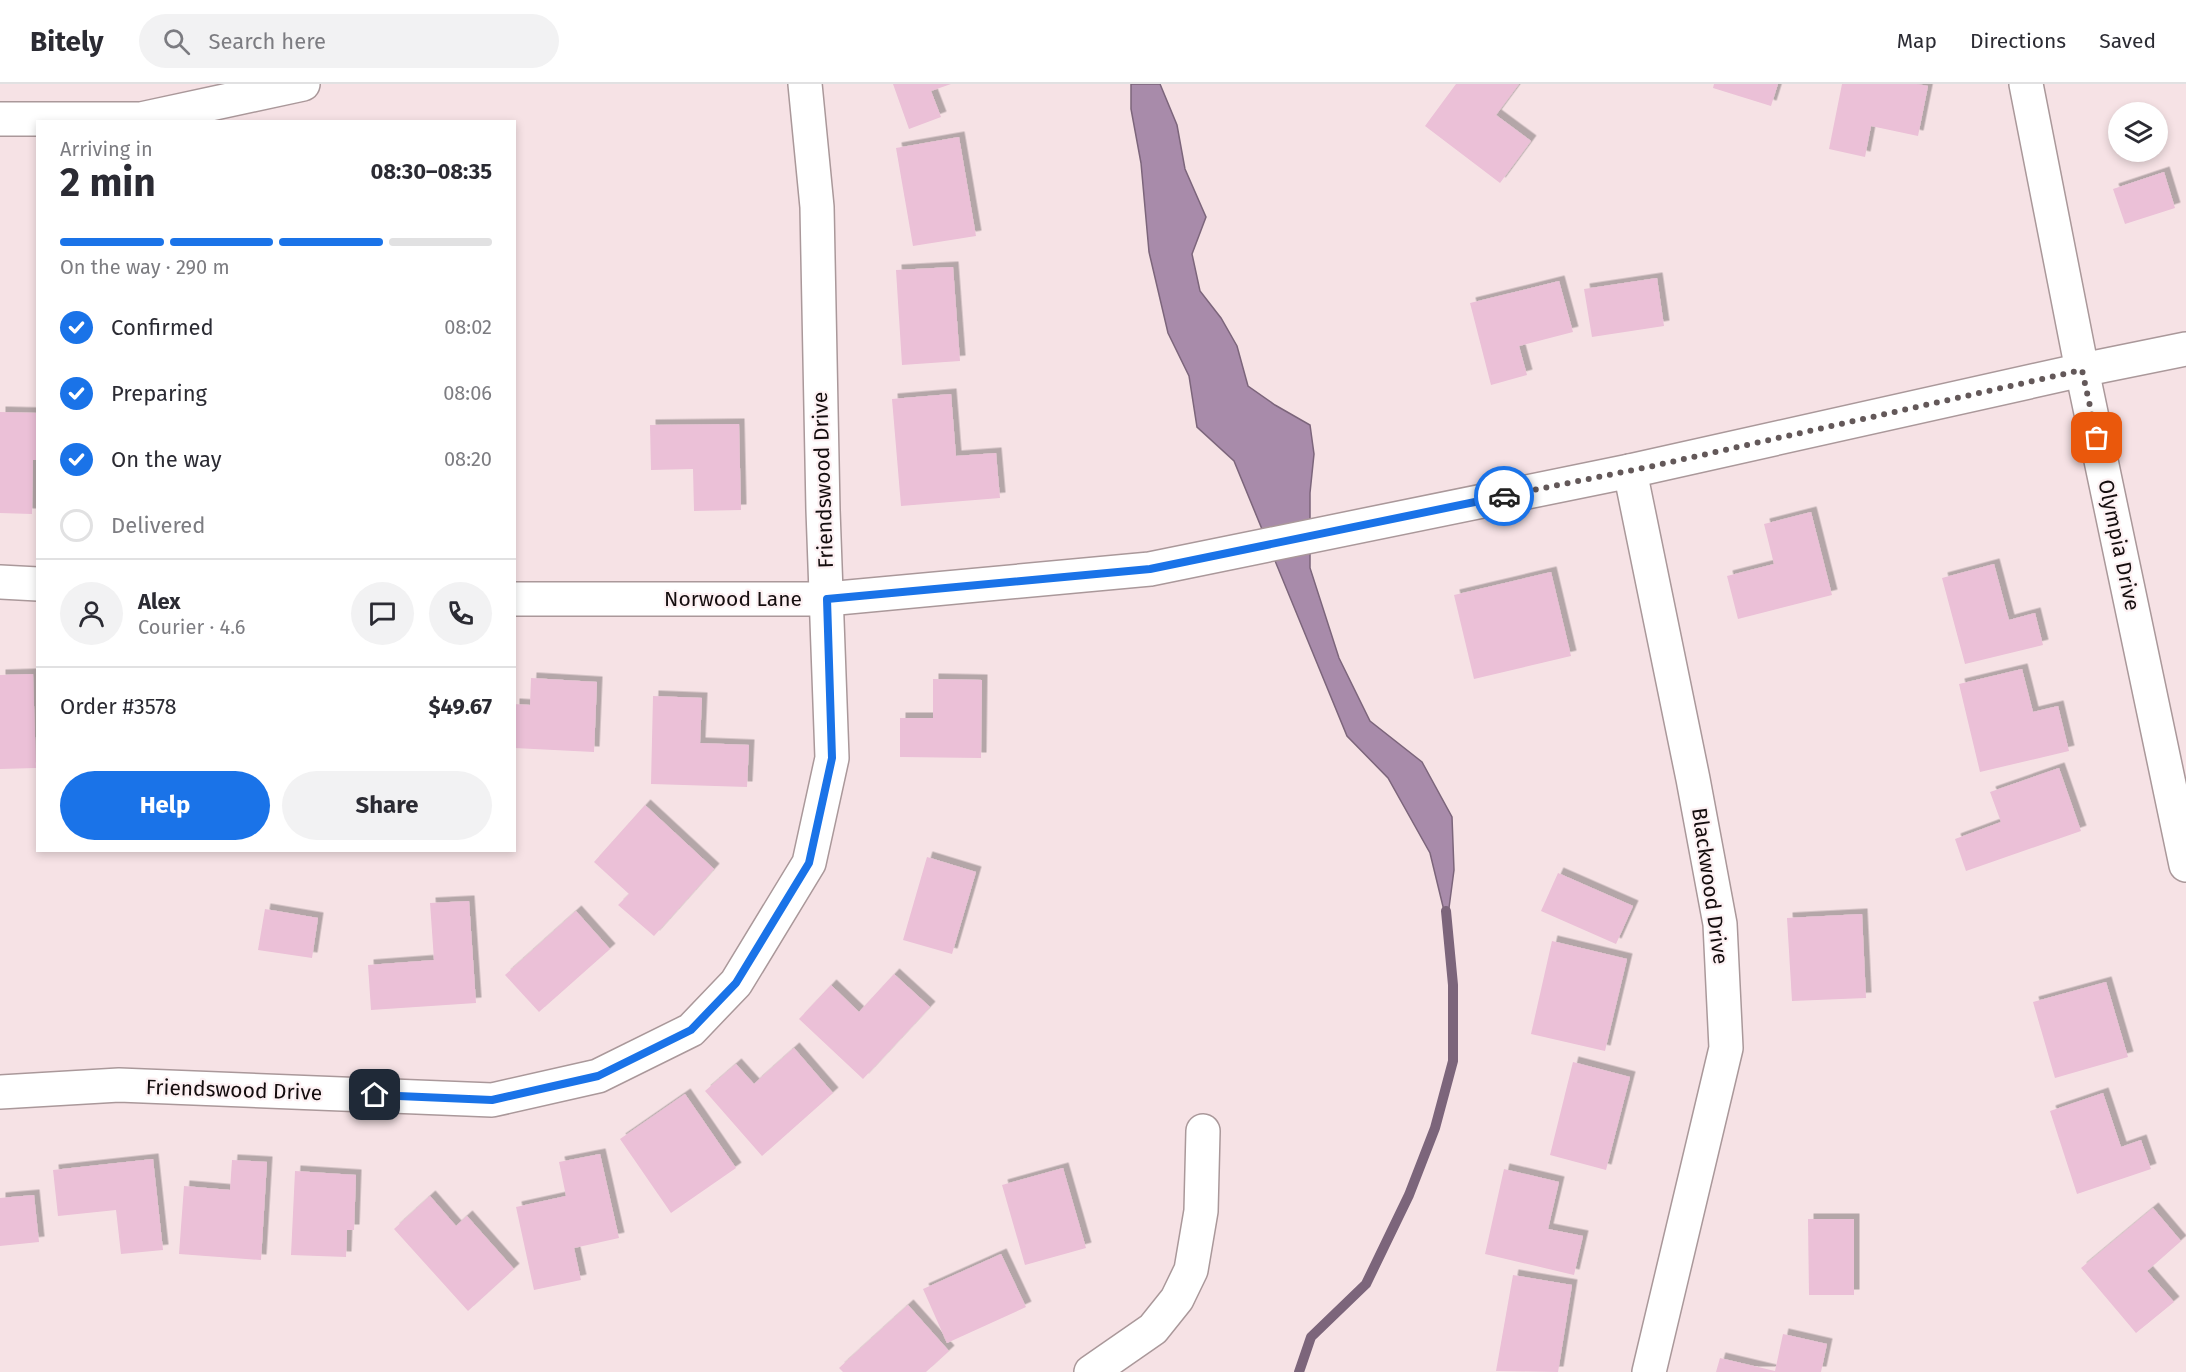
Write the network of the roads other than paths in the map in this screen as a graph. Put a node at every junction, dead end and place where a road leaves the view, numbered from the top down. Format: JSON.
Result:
{"nodes":[{"id":1,"x":303,"y":84,"type":"edge"},
{"id":2,"x":805,"y":84,"type":"edge"},
{"id":3,"x":2026,"y":84,"type":"edge"},
{"id":4,"x":0,"y":119,"type":"edge"},
{"id":5,"x":2186,"y":349,"type":"edge"},
{"id":6,"x":2082,"y":370,"type":"junction"},
{"id":7,"x":1630,"y":471,"type":"junction"},
{"id":8,"x":0,"y":582,"type":"edge"},
{"id":9,"x":36,"y":584,"type":"edge"},
{"id":10,"x":516,"y":599,"type":"edge"},
{"id":11,"x":827,"y":599,"type":"junction"},
{"id":12,"x":2182,"y":823,"type":"edge"},
{"id":13,"x":2186,"y":865,"type":"edge"},
{"id":14,"x":0,"y":1092,"type":"edge"},
{"id":15,"x":1203,"y":1131,"type":"dead end"},
{"id":16,"x":1091,"y":1372,"type":"edge"},
{"id":17,"x":1649,"y":1372,"type":"edge"}],
"edges":[{"from":1,"to":4,"type":"street"},
{"from":2,"to":11,"type":"street","name":"Friendswood Drive"},
{"from":3,"to":6,"type":"street","name":"Olympia Drive"},
{"from":5,"to":6,"type":"street","name":"Norwood Lane"},
{"from":6,"to":7,"type":"street","name":"Norwood Lane"},
{"from":6,"to":12,"type":"street","name":"Olympia Drive"},
{"from":7,"to":11,"type":"street","name":"Norwood Lane"},
{"from":7,"to":17,"type":"street","name":"Blackwood Drive"},
{"from":8,"to":9,"type":"street"},
{"from":10,"to":11,"type":"street","name":"Norwood Lane"},
{"from":11,"to":14,"type":"street","name":"Friendswood Drive"},
{"from":12,"to":13,"type":"street","name":"Olympia Drive"},
{"from":15,"to":16,"type":"street"}]}
